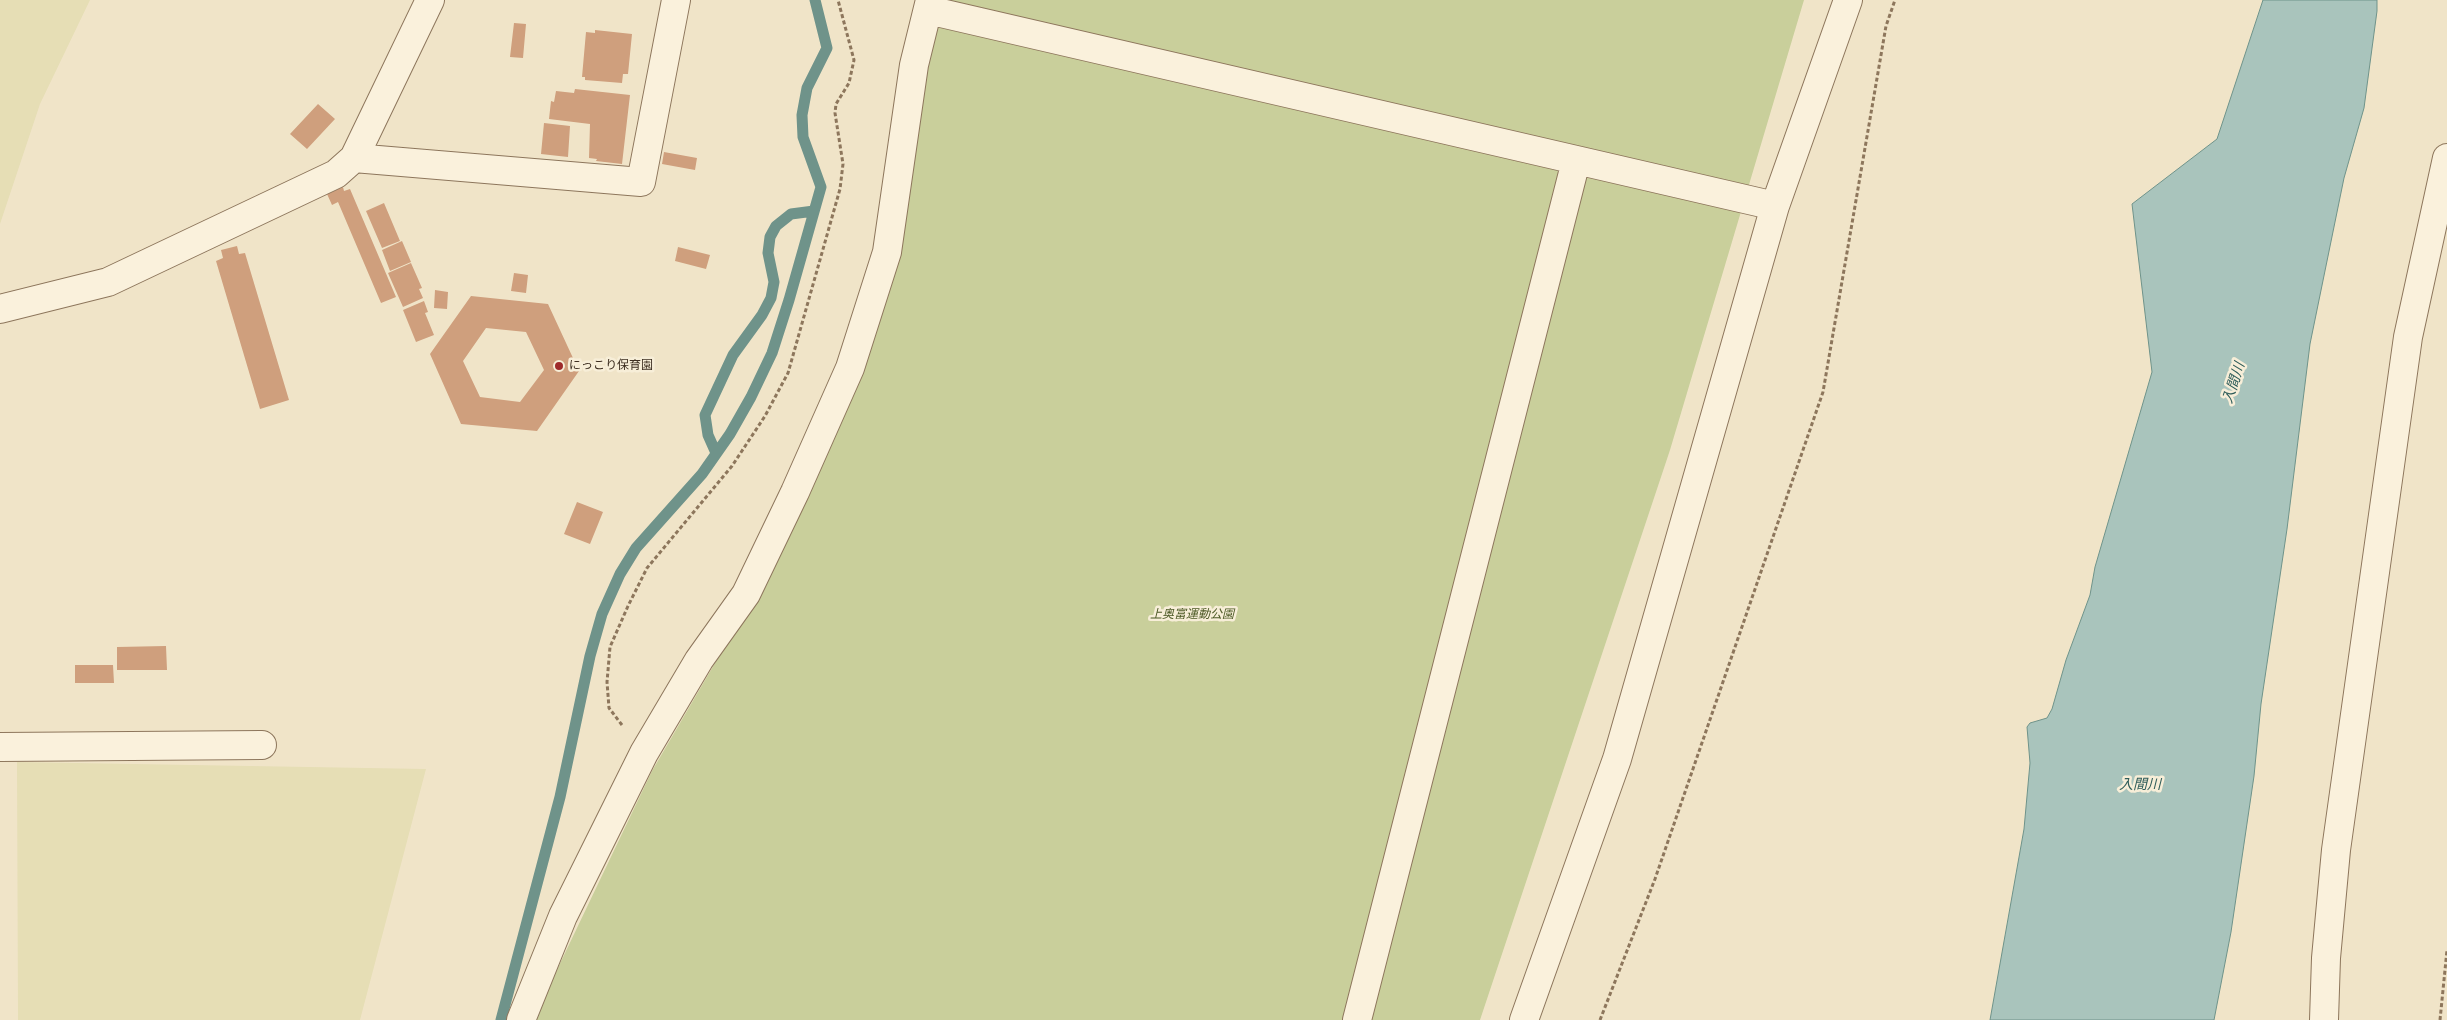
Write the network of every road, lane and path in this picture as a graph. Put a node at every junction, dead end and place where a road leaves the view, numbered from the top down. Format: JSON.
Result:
{"nodes":[{"id":1,"x":430,"y":0,"type":"edge"},
{"id":2,"x":676,"y":0,"type":"edge"},
{"id":3,"x":838,"y":0,"type":"edge"},
{"id":4,"x":1848,"y":0,"type":"edge"},
{"id":5,"x":1895,"y":0,"type":"edge"},
{"id":6,"x":929,"y":5,"type":"edge"},
{"id":7,"x":354,"y":158,"type":"junction"},
{"id":8,"x":2447,"y":158,"type":"edge"},
{"id":9,"x":1576,"y":161,"type":"junction"},
{"id":10,"x":1775,"y":206,"type":"junction"},
{"id":11,"x":0,"y":309,"type":"edge"},
{"id":12,"x":0,"y":324,"type":"edge"},
{"id":13,"x":262,"y":745,"type":"dead end"},
{"id":14,"x":0,"y":747,"type":"edge"},
{"id":15,"x":644,"y":753,"type":"junction"},
{"id":16,"x":2447,"y":950,"type":"edge"},
{"id":17,"x":521,"y":1020,"type":"edge"},
{"id":18,"x":1357,"y":1020,"type":"edge"},
{"id":19,"x":1524,"y":1020,"type":"edge"},
{"id":20,"x":1600,"y":1020,"type":"edge"},
{"id":21,"x":2324,"y":1020,"type":"edge"},
{"id":22,"x":2440,"y":1020,"type":"edge"}],
"edges":[{"from":1,"to":7,"type":"street"},
{"from":2,"to":7,"type":"street"},
{"from":3,"to":15,"type":"path"},
{"from":4,"to":10,"type":"street"},
{"from":5,"to":20,"type":"path"},
{"from":6,"to":9,"type":"street"},
{"from":6,"to":15,"type":"street"},
{"from":7,"to":11,"type":"street"},
{"from":8,"to":21,"type":"street"},
{"from":9,"to":10,"type":"street"},
{"from":9,"to":18,"type":"street"},
{"from":10,"to":19,"type":"street"},
{"from":11,"to":12,"type":"street"},
{"from":13,"to":14,"type":"street"},
{"from":15,"to":17,"type":"street"},
{"from":16,"to":22,"type":"path"}]}
